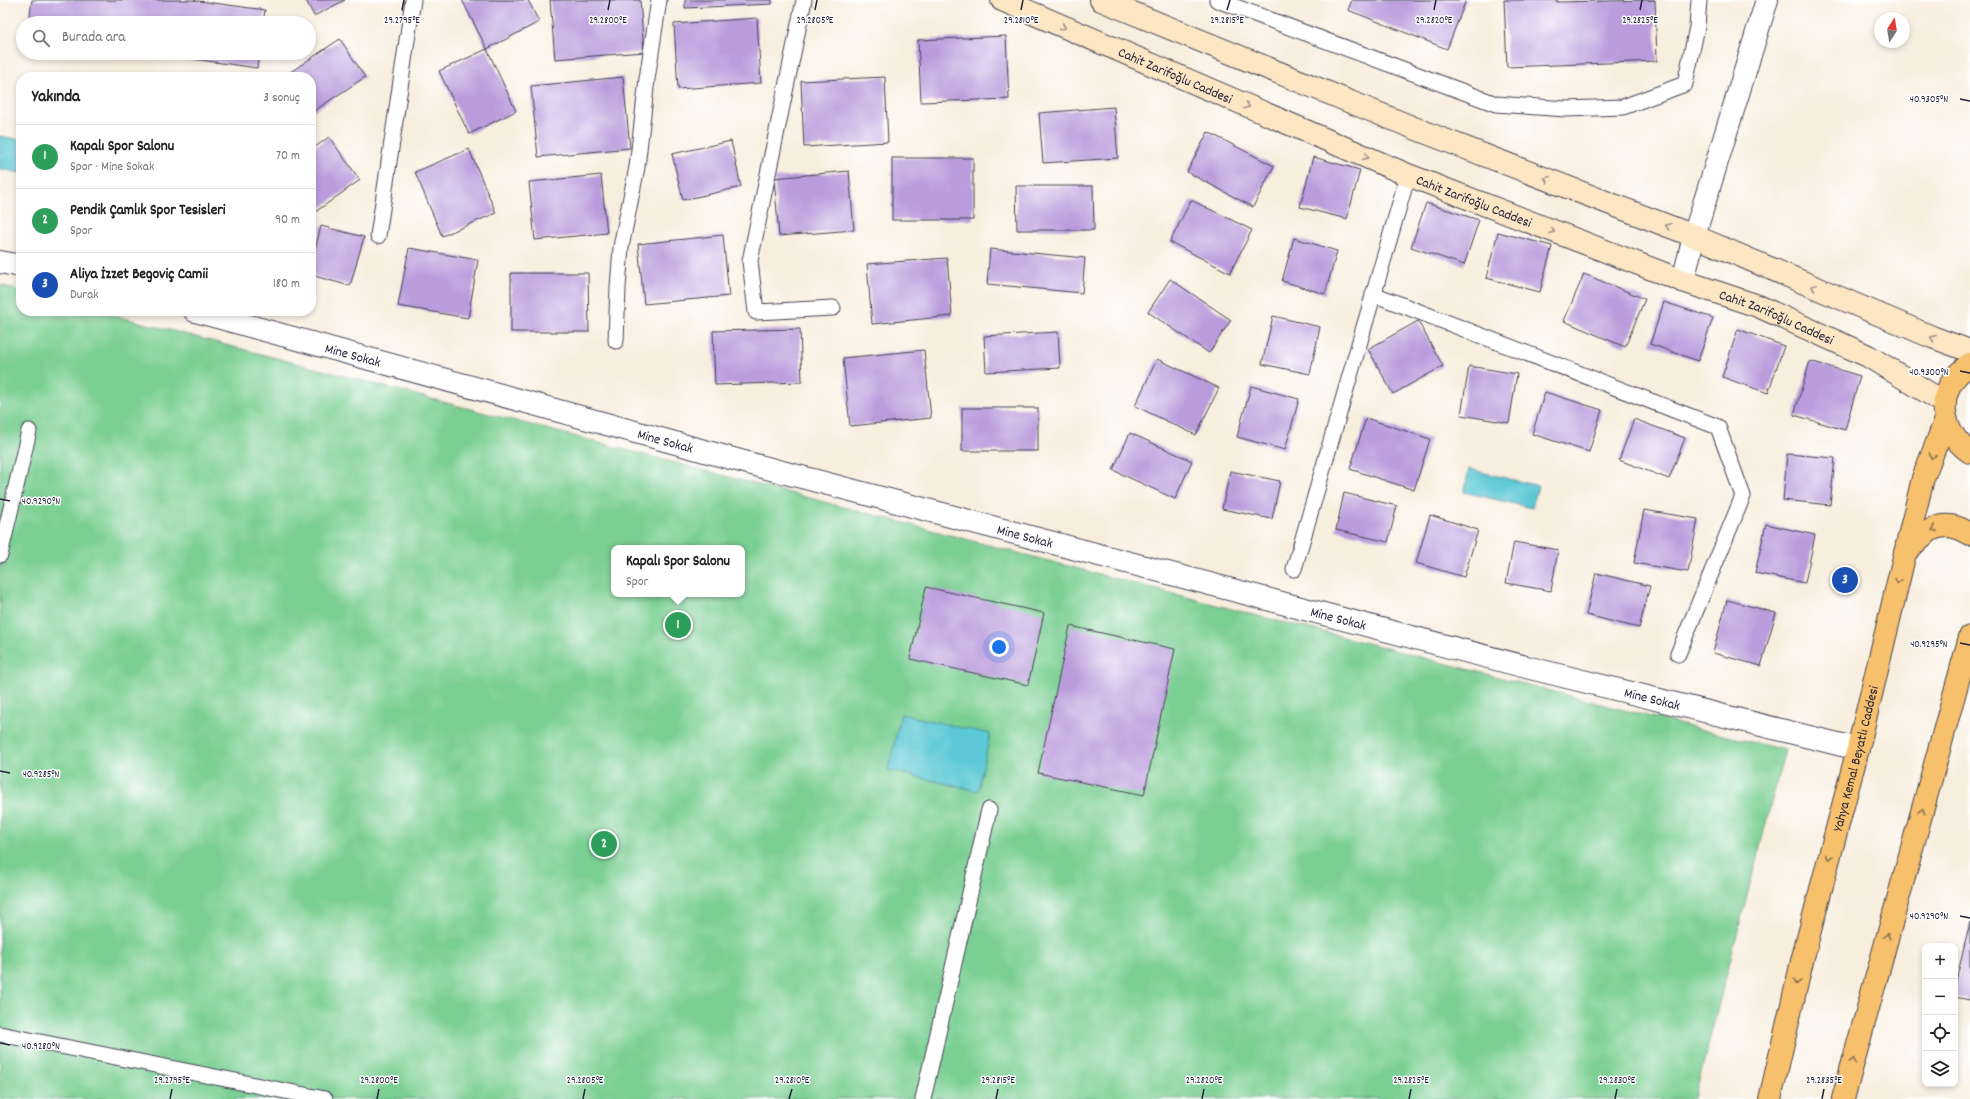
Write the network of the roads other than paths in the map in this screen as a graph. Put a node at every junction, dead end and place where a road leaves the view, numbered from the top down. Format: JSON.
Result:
{"nodes":[{"id":1,"x":413,"y":0,"type":"edge"},
{"id":2,"x":659,"y":0,"type":"edge"},
{"id":3,"x":804,"y":0,"type":"edge"},
{"id":4,"x":1002,"y":0,"type":"edge"},
{"id":5,"x":1101,"y":0,"type":"edge"},
{"id":6,"x":1217,"y":0,"type":"edge"},
{"id":7,"x":1699,"y":0,"type":"edge"},
{"id":8,"x":1767,"y":0,"type":"edge"},
{"id":9,"x":1408,"y":175,"type":"junction"},
{"id":10,"x":378,"y":236,"type":"dead end"},
{"id":11,"x":1694,"y":236,"type":"junction"},
{"id":12,"x":0,"y":262,"type":"edge"},
{"id":13,"x":16,"y":265,"type":"edge"},
{"id":14,"x":1683,"y":281,"type":"junction"},
{"id":15,"x":1373,"y":294,"type":"junction"},
{"id":16,"x":833,"y":308,"type":"dead end"},
{"id":17,"x":213,"y":316,"type":"edge"},
{"id":18,"x":616,"y":341,"type":"dead end"},
{"id":19,"x":1970,"y":351,"type":"edge"},
{"id":20,"x":1970,"y":364,"type":"edge"},
{"id":21,"x":1945,"y":411,"type":"junction"},
{"id":22,"x":29,"y":431,"type":"dead end"},
{"id":23,"x":1970,"y":452,"type":"edge"},
{"id":24,"x":1970,"y":534,"type":"edge"},
{"id":25,"x":1905,"y":553,"type":"junction"},
{"id":26,"x":0,"y":555,"type":"edge"},
{"id":27,"x":1294,"y":569,"type":"dead end"},
{"id":28,"x":1970,"y":637,"type":"edge"},
{"id":29,"x":1678,"y":654,"type":"dead end"},
{"id":30,"x":1858,"y":750,"type":"junction"},
{"id":31,"x":989,"y":810,"type":"dead end"},
{"id":32,"x":0,"y":1034,"type":"edge"},
{"id":33,"x":325,"y":1099,"type":"edge"},
{"id":34,"x":923,"y":1099,"type":"edge"},
{"id":35,"x":1770,"y":1099,"type":"edge"},
{"id":36,"x":1843,"y":1099,"type":"edge"}],
"edges":[{"from":1,"to":10,"type":"lane"},
{"from":2,"to":18,"type":"lane"},
{"from":3,"to":16,"type":"lane"},
{"from":4,"to":9,"type":"main road","name":"Cahit Zarifoğlu Caddesi","one_way":true},
{"from":11,"to":5,"type":"main road","one_way":true},
{"from":6,"to":7,"type":"lane"},
{"from":8,"to":11,"type":"street"},
{"from":9,"to":14,"type":"main road","name":"Cahit Zarifoğlu Caddesi","one_way":true},
{"from":9,"to":15,"type":"lane"},
{"from":11,"to":14,"type":"street"},
{"from":19,"to":11,"type":"main road","one_way":true},
{"from":12,"to":13,"type":"street"},
{"from":14,"to":21,"type":"main road","name":"Cahit Zarifoğlu Caddesi"},
{"from":15,"to":27,"type":"lane"},
{"from":15,"to":29,"type":"lane"},
{"from":17,"to":30,"type":"street","name":"Mine Sokak"},
{"from":20,"to":21,"type":"main road","name":"Yahya Kemal Beyatlı Caddesi"},
{"from":21,"to":23,"type":"main road"},
{"from":21,"to":25,"type":"main road","name":"Yahya Kemal Beyatlı Caddesi","one_way":true},
{"from":22,"to":26,"type":"lane"},
{"from":24,"to":25,"type":"main road","one_way":true},
{"from":25,"to":30,"type":"main road","name":"Yahya Kemal Beyatlı Caddesi","one_way":true},
{"from":36,"to":28,"type":"main road","one_way":true},
{"from":30,"to":35,"type":"main road","name":"Yahya Kemal Beyatlı Caddesi","one_way":true},
{"from":31,"to":34,"type":"lane"},
{"from":32,"to":33,"type":"lane"}]}
